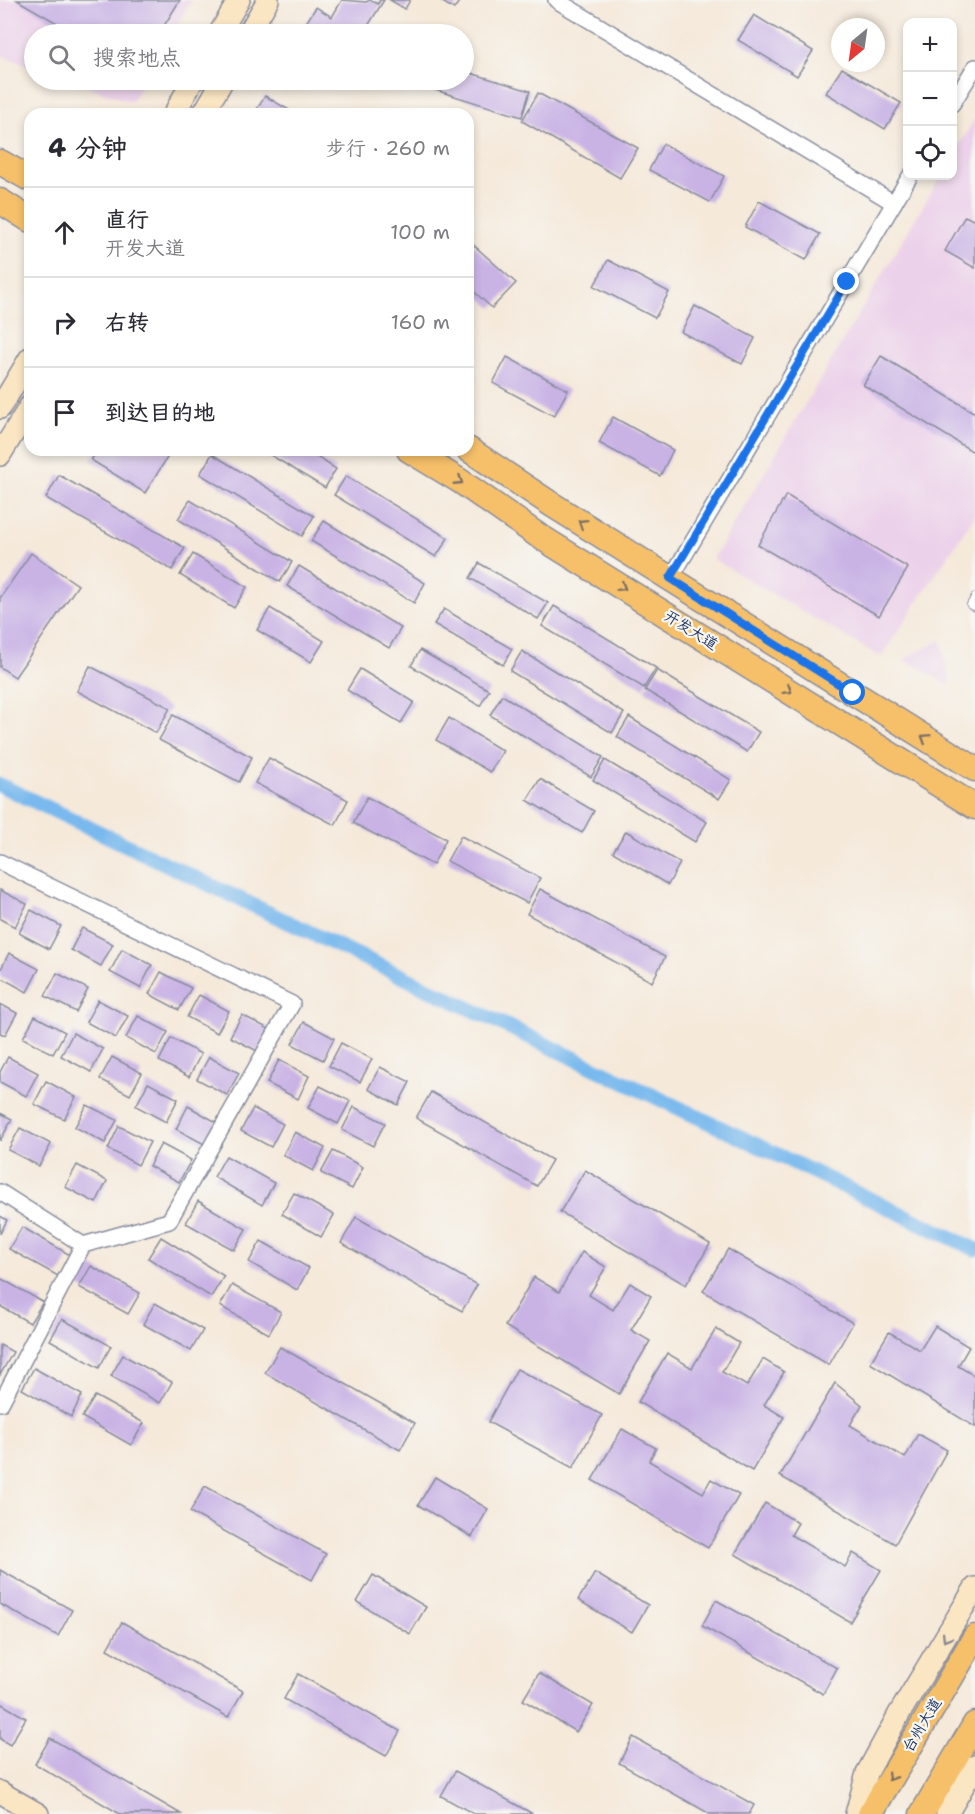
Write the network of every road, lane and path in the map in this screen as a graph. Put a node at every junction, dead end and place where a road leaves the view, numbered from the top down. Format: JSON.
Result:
{"nodes":[{"id":1,"x":239,"y":0,"type":"edge"},
{"id":2,"x":268,"y":0,"type":"edge"},
{"id":3,"x":556,"y":0,"type":"edge"},
{"id":4,"x":225,"y":24,"type":"edge"},
{"id":5,"x":254,"y":24,"type":"edge"},
{"id":6,"x":975,"y":67,"type":"edge"},
{"id":7,"x":187,"y":90,"type":"edge"},
{"id":8,"x":217,"y":90,"type":"edge"},
{"id":9,"x":957,"y":96,"type":"edge"},
{"id":10,"x":177,"y":108,"type":"edge"},
{"id":11,"x":207,"y":108,"type":"edge"},
{"id":12,"x":0,"y":162,"type":"edge"},
{"id":13,"x":24,"y":176,"type":"edge"},
{"id":14,"x":908,"y":180,"type":"edge"},
{"id":15,"x":0,"y":201,"type":"edge"},
{"id":16,"x":894,"y":203,"type":"junction"},
{"id":17,"x":24,"y":216,"type":"edge"},
{"id":18,"x":24,"y":368,"type":"edge"},
{"id":19,"x":0,"y":408,"type":"edge"},
{"id":20,"x":24,"y":416,"type":"edge"},
{"id":21,"x":474,"y":452,"type":"edge"},
{"id":22,"x":0,"y":455,"type":"edge"},
{"id":23,"x":419,"y":456,"type":"edge"},
{"id":24,"x":670,"y":578,"type":"junction"},
{"id":25,"x":975,"y":598,"type":"edge"},
{"id":26,"x":975,"y":607,"type":"edge"},
{"id":27,"x":975,"y":769,"type":"edge"},
{"id":28,"x":975,"y":807,"type":"edge"},
{"id":29,"x":0,"y":862,"type":"edge"},
{"id":30,"x":0,"y":1192,"type":"edge"},
{"id":31,"x":83,"y":1245,"type":"junction"},
{"id":32,"x":0,"y":1403,"type":"edge"},
{"id":33,"x":975,"y":1588,"type":"edge"},
{"id":34,"x":975,"y":1637,"type":"edge"},
{"id":35,"x":975,"y":1724,"type":"edge"},
{"id":36,"x":975,"y":1767,"type":"edge"},
{"id":37,"x":0,"y":1792,"type":"edge"},
{"id":38,"x":38,"y":1814,"type":"edge"},
{"id":39,"x":856,"y":1814,"type":"edge"},
{"id":40,"x":870,"y":1814,"type":"edge"},
{"id":41,"x":922,"y":1814,"type":"edge"},
{"id":42,"x":947,"y":1814,"type":"edge"}],
"edges":[{"from":1,"to":4,"type":"main road"},
{"from":2,"to":5,"type":"main road"},
{"from":3,"to":16,"type":"street"},
{"from":6,"to":9,"type":"street"},
{"from":7,"to":10,"type":"main road"},
{"from":8,"to":11,"type":"main road"},
{"from":12,"to":13,"type":"main road"},
{"from":14,"to":16,"type":"street"},
{"from":15,"to":17,"type":"main road"},
{"from":16,"to":24,"type":"street"},
{"from":18,"to":19,"type":"main road"},
{"from":20,"to":22,"type":"main road"},
{"from":24,"to":21,"type":"main road","one_way":true},
{"from":23,"to":28,"type":"main road","name":"开发大道","one_way":true},
{"from":27,"to":24,"type":"main road","one_way":true},
{"from":25,"to":26,"type":"lane"},
{"from":29,"to":31,"type":"street"},
{"from":30,"to":31,"type":"street"},
{"from":31,"to":32,"type":"street"},
{"from":33,"to":39,"type":"main road","one_way":true},
{"from":34,"to":40,"type":"main road","name":"台州大道","one_way":true},
{"from":35,"to":41,"type":"main road"},
{"from":36,"to":42,"type":"main road"},
{"from":37,"to":38,"type":"main road"}]}
